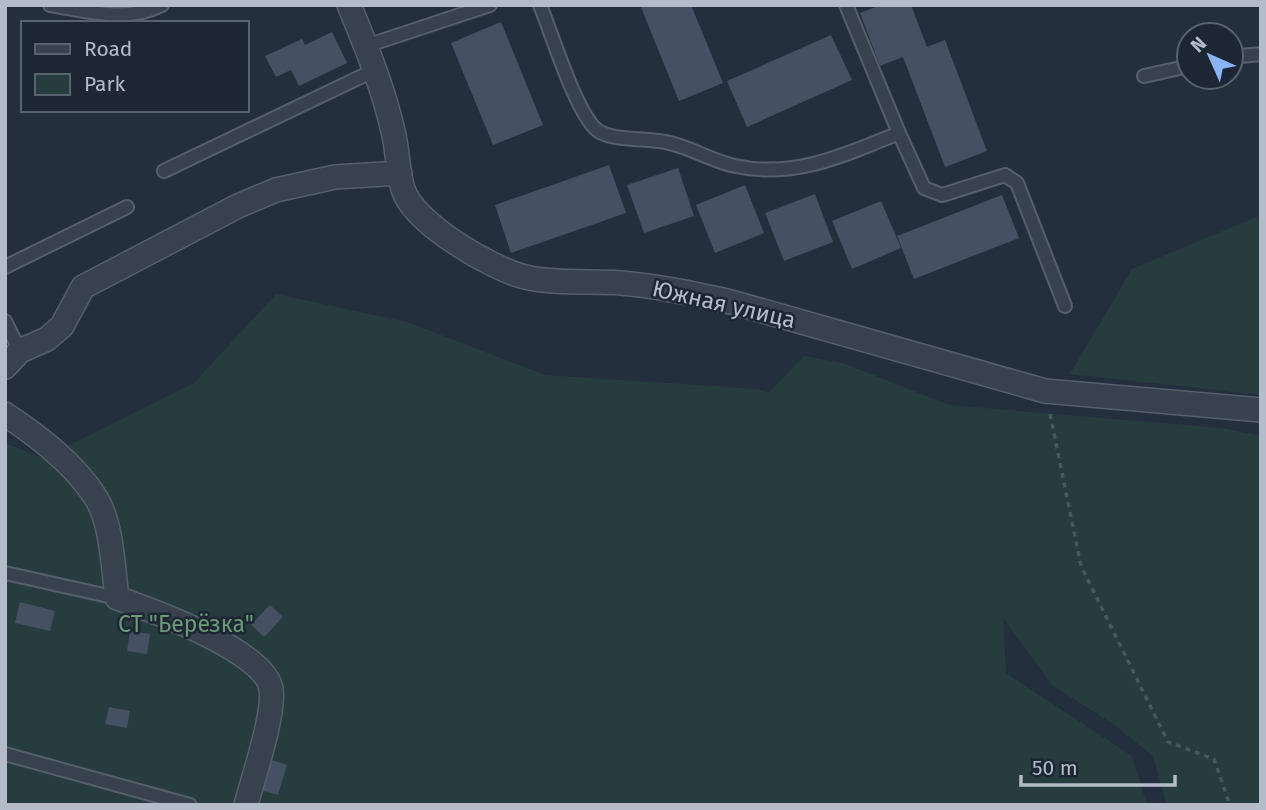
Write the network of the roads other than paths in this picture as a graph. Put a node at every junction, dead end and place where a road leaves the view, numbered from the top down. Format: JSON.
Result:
{"nodes":[{"id":1,"x":50,"y":5,"type":"edge"},
{"id":2,"x":162,"y":5,"type":"edge"},
{"id":3,"x":349,"y":5,"type":"edge"},
{"id":4,"x":491,"y":5,"type":"edge"},
{"id":5,"x":540,"y":5,"type":"edge"},
{"id":6,"x":846,"y":5,"type":"edge"},
{"id":7,"x":366,"y":46,"type":"junction"},
{"id":8,"x":1175,"y":69,"type":"edge"},
{"id":9,"x":374,"y":70,"type":"junction"},
{"id":10,"x":1144,"y":76,"type":"dead end"},
{"id":11,"x":899,"y":133,"type":"junction"},
{"id":12,"x":164,"y":171,"type":"dead end"},
{"id":13,"x":400,"y":173,"type":"junction"},
{"id":14,"x":127,"y":207,"type":"dead end"},
{"id":15,"x":5,"y":267,"type":"edge"},
{"id":16,"x":1065,"y":306,"type":"dead end"},
{"id":17,"x":5,"y":321,"type":"edge"},
{"id":18,"x":12,"y":359,"type":"edge"},
{"id":19,"x":1261,"y":410,"type":"edge"},
{"id":20,"x":5,"y":414,"type":"edge"},
{"id":21,"x":5,"y":573,"type":"edge"},
{"id":22,"x":117,"y":598,"type":"junction"},
{"id":23,"x":5,"y":754,"type":"edge"},
{"id":24,"x":190,"y":805,"type":"edge"},
{"id":25,"x":246,"y":805,"type":"edge"}],
"edges":[{"from":1,"to":2,"type":"lane"},
{"from":3,"to":7,"type":"street","name":"Южная улица"},
{"from":4,"to":7,"type":"lane"},
{"from":5,"to":11,"type":"lane"},
{"from":6,"to":11,"type":"lane"},
{"from":7,"to":9,"type":"street","name":"Южная улица"},
{"from":8,"to":10,"type":"lane"},
{"from":9,"to":12,"type":"lane"},
{"from":9,"to":13,"type":"street","name":"Южная улица"},
{"from":11,"to":16,"type":"lane"},
{"from":13,"to":18,"type":"street"},
{"from":13,"to":19,"type":"street","name":"Южная улица"},
{"from":14,"to":15,"type":"lane"},
{"from":17,"to":18,"type":"lane"},
{"from":20,"to":22,"type":"street"},
{"from":21,"to":22,"type":"lane"},
{"from":22,"to":25,"type":"street"},
{"from":23,"to":24,"type":"lane"}]}
